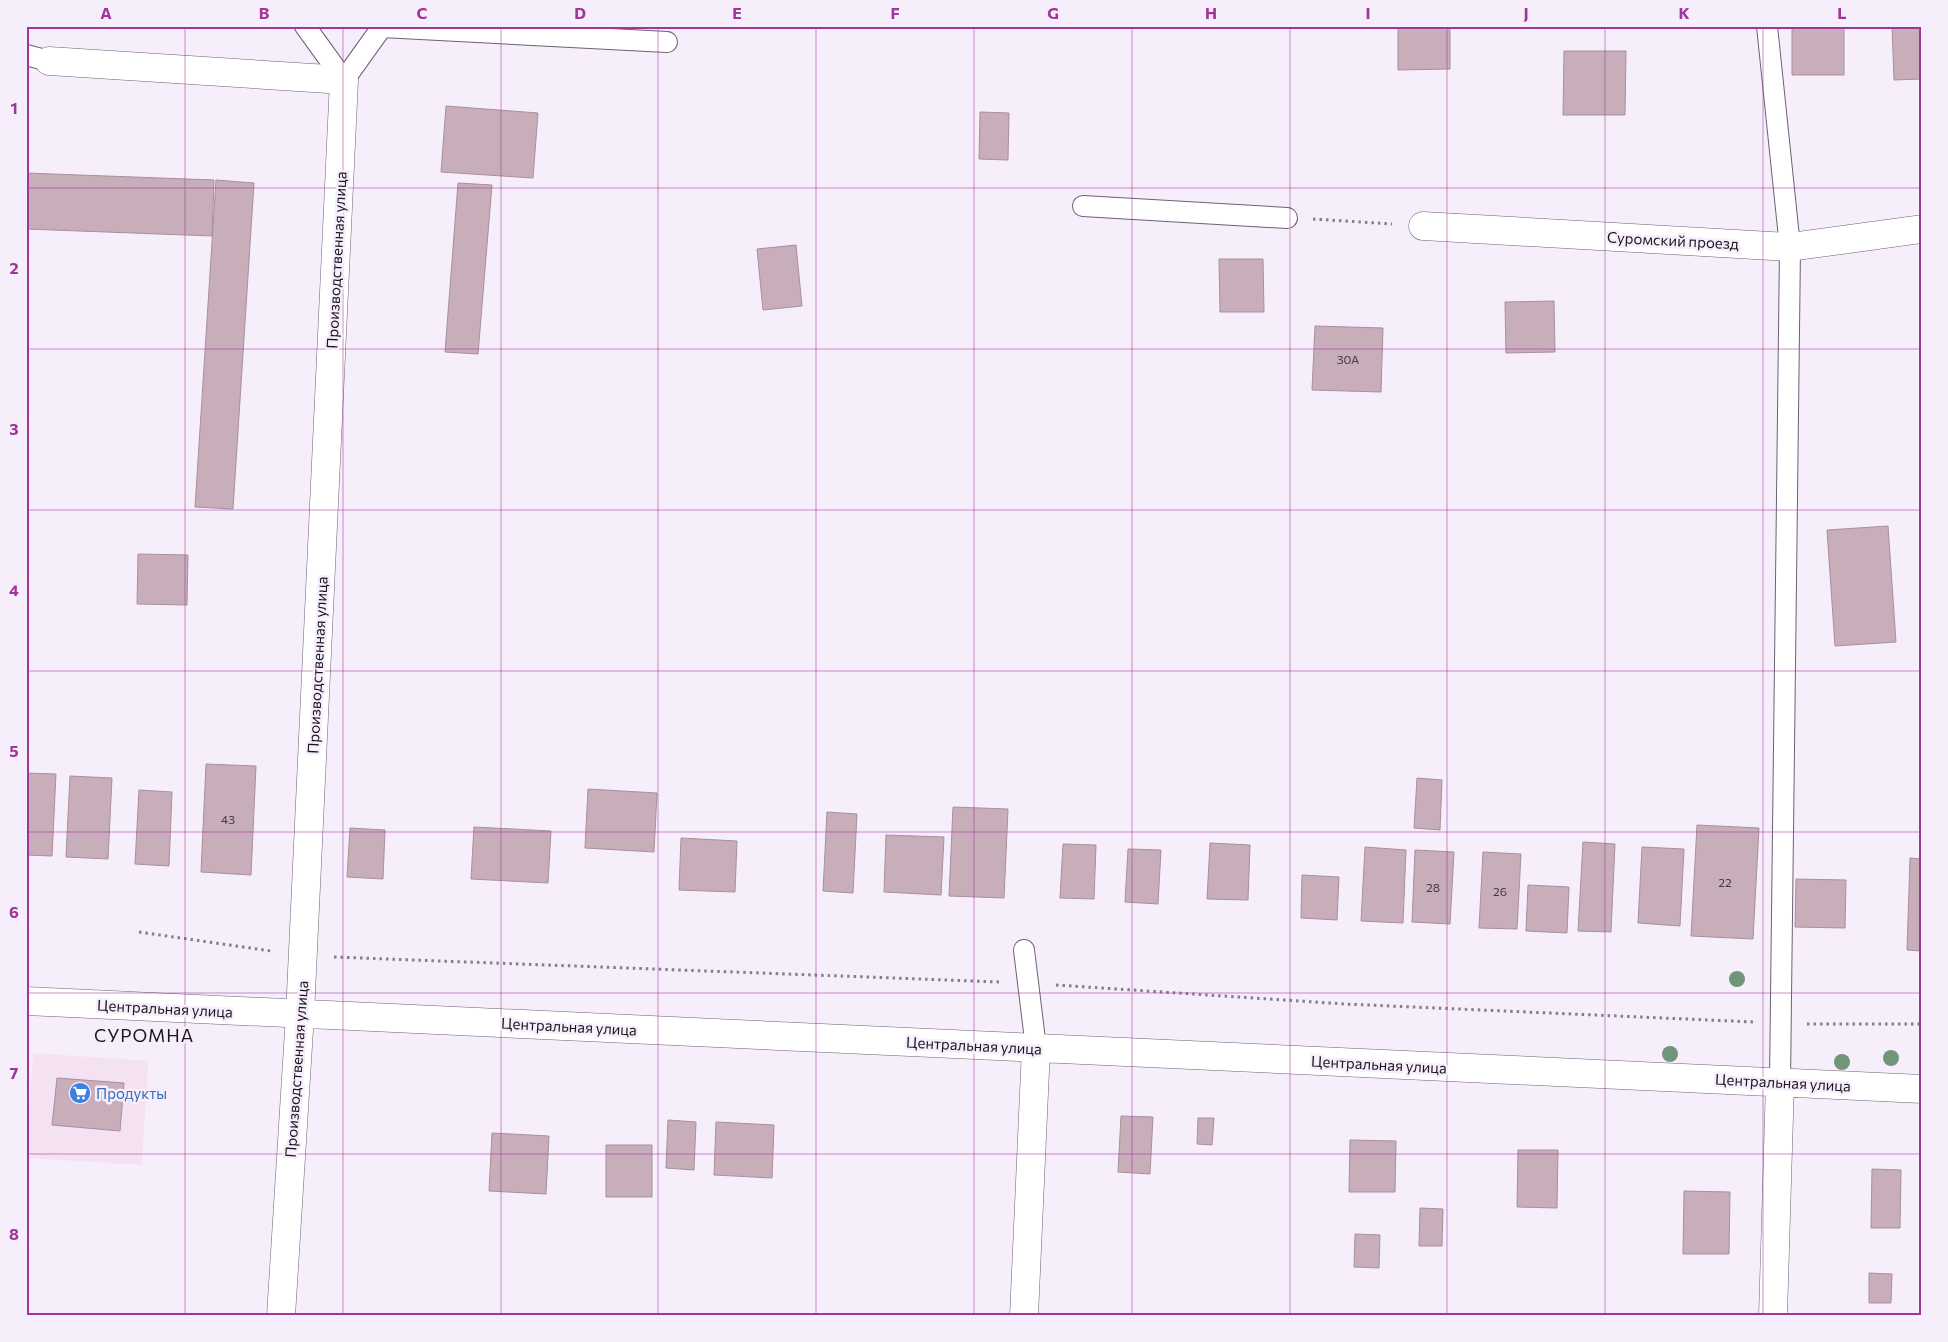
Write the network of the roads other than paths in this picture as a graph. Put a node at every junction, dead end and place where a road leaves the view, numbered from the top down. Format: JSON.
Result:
{"nodes":[{"id":1,"x":305,"y":26,"type":"edge"},
{"id":2,"x":1767,"y":26,"type":"edge"},
{"id":3,"x":667,"y":42,"type":"dead end"},
{"id":4,"x":38,"y":58,"type":"edge"},
{"id":5,"x":344,"y":80,"type":"junction"},
{"id":6,"x":1083,"y":206,"type":"dead end"},
{"id":7,"x":1287,"y":218,"type":"road end"},
{"id":8,"x":1423,"y":226,"type":"road end"},
{"id":9,"x":1922,"y":229,"type":"edge"},
{"id":10,"x":1790,"y":247,"type":"junction"},
{"id":11,"x":1024,"y":950,"type":"dead end"},
{"id":12,"x":26,"y":1001,"type":"edge"},
{"id":13,"x":300,"y":1014,"type":"junction"},
{"id":14,"x":1036,"y":1048,"type":"junction"},
{"id":15,"x":1780,"y":1082,"type":"junction"},
{"id":16,"x":1922,"y":1089,"type":"edge"},
{"id":17,"x":281,"y":1316,"type":"edge"},
{"id":18,"x":1024,"y":1316,"type":"edge"},
{"id":19,"x":1773,"y":1316,"type":"edge"}],
"edges":[{"from":1,"to":5,"type":"lane"},
{"from":2,"to":10,"type":"lane"},
{"from":3,"to":5,"type":"lane"},
{"from":4,"to":5,"type":"street"},
{"from":5,"to":13,"type":"street","name":"Производственная улица"},
{"from":6,"to":7,"type":"lane"},
{"from":8,"to":10,"type":"street","name":"Суромский проезд"},
{"from":9,"to":10,"type":"street","name":"Суромский проезд"},
{"from":10,"to":15,"type":"lane"},
{"from":11,"to":14,"type":"lane"},
{"from":12,"to":13,"type":"street","name":"Центральная улица"},
{"from":13,"to":14,"type":"street","name":"Центральная улица"},
{"from":13,"to":17,"type":"street","name":"Производственная улица"},
{"from":14,"to":15,"type":"street","name":"Центральная улица"},
{"from":14,"to":18,"type":"street"},
{"from":15,"to":16,"type":"street","name":"Центральная улица"},
{"from":15,"to":19,"type":"street"}]}
